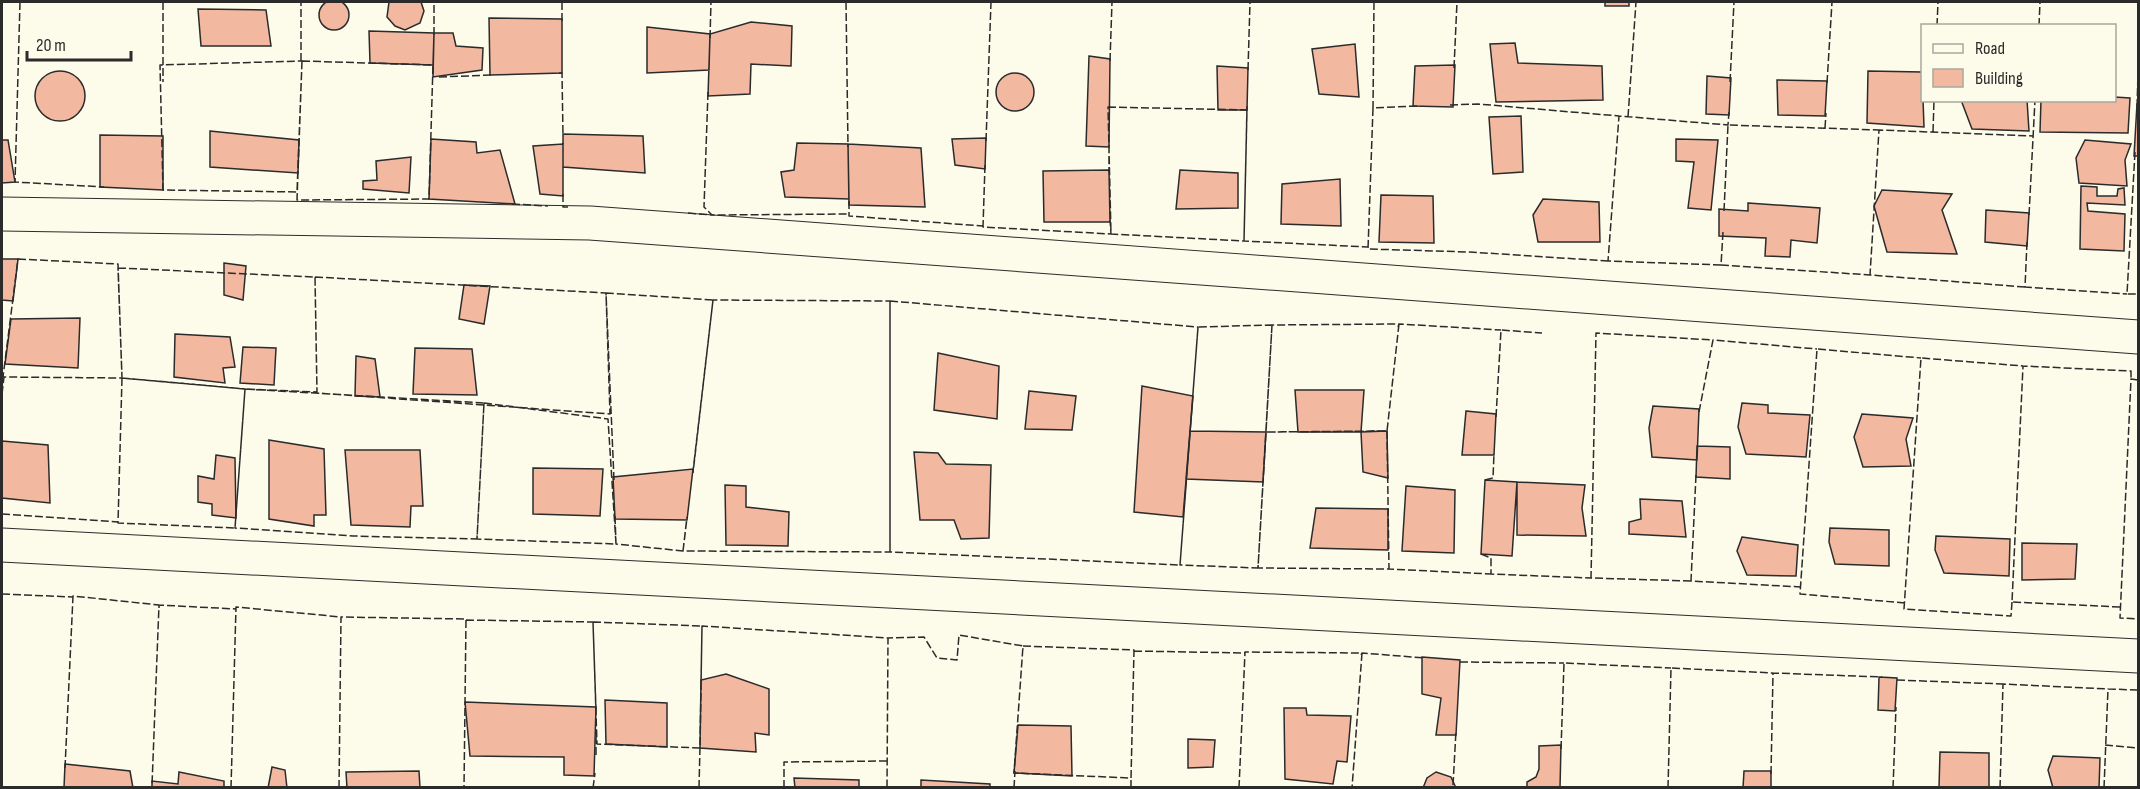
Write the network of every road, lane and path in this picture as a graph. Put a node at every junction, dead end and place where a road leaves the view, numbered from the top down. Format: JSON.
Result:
{"nodes":[{"id":1,"x":2,"y":214,"type":"edge"},
{"id":2,"x":2139,"y":337,"type":"edge"},
{"id":3,"x":2,"y":545,"type":"edge"},
{"id":4,"x":2139,"y":656,"type":"edge"}],
"edges":[{"from":1,"to":2,"type":"street"},
{"from":3,"to":4,"type":"street"}]}
